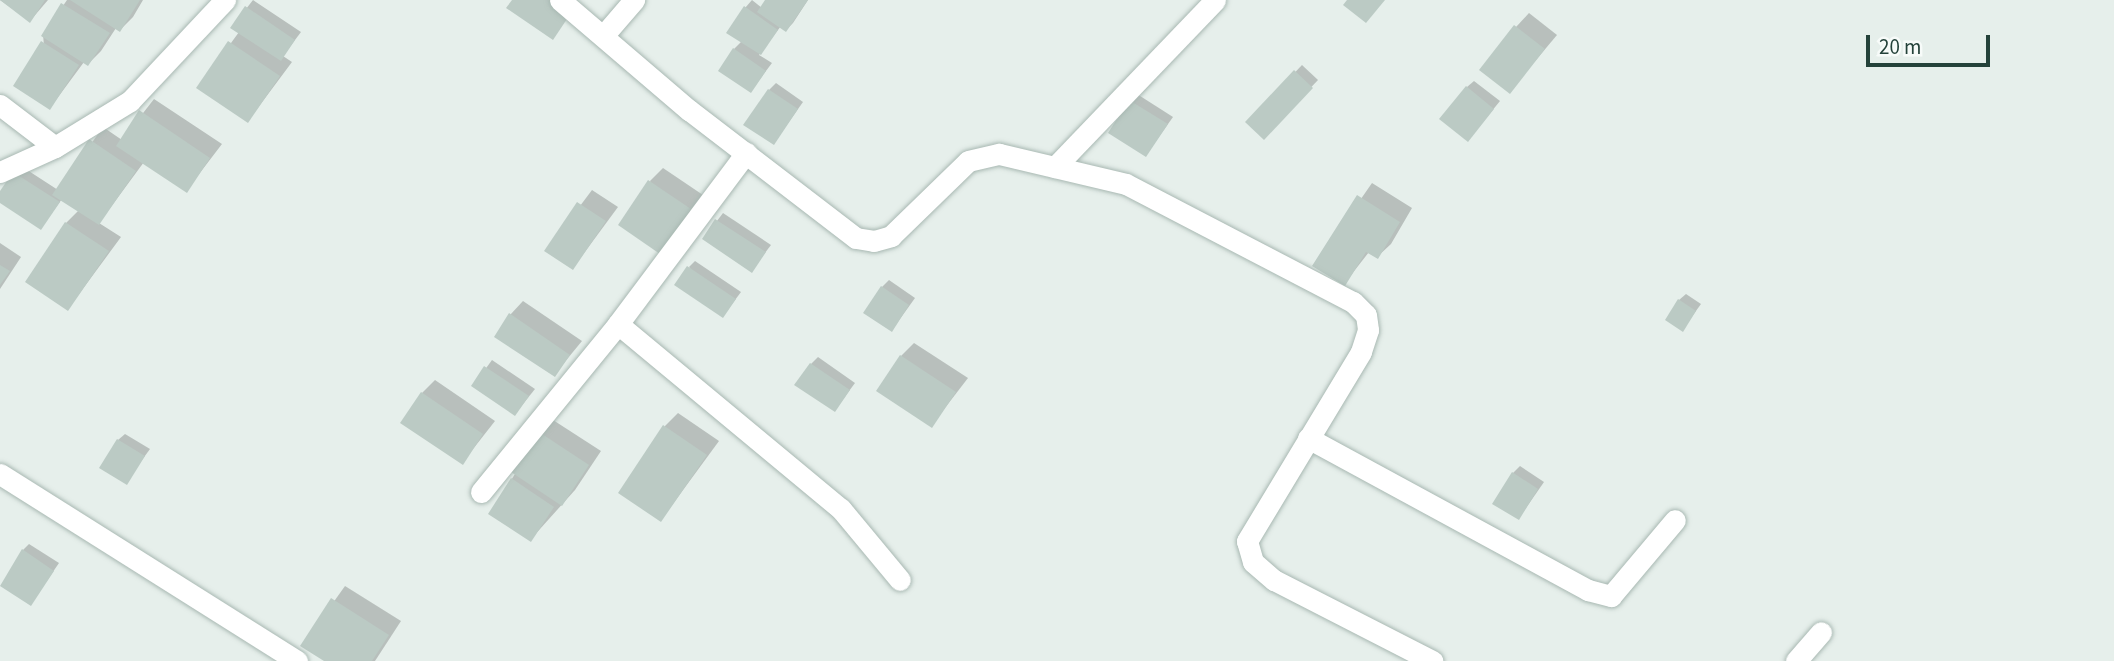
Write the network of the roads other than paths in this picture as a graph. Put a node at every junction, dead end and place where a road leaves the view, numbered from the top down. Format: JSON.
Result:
{"nodes":[{"id":1,"x":225,"y":0,"type":"edge"},
{"id":2,"x":560,"y":0,"type":"edge"},
{"id":3,"x":634,"y":0,"type":"edge"},
{"id":4,"x":1215,"y":0,"type":"edge"},
{"id":5,"x":603,"y":36,"type":"junction"},
{"id":6,"x":0,"y":105,"type":"edge"},
{"id":7,"x":55,"y":147,"type":"junction"},
{"id":8,"x":746,"y":153,"type":"junction"},
{"id":9,"x":1055,"y":167,"type":"junction"},
{"id":10,"x":0,"y":172,"type":"edge"},
{"id":11,"x":618,"y":324,"type":"junction"},
{"id":12,"x":1308,"y":438,"type":"junction"},
{"id":13,"x":0,"y":474,"type":"edge"},
{"id":14,"x":481,"y":492,"type":"dead end"},
{"id":15,"x":1675,"y":520,"type":"dead end"},
{"id":16,"x":900,"y":580,"type":"dead end"},
{"id":17,"x":1821,"y":632,"type":"dead end"},
{"id":18,"x":297,"y":661,"type":"edge"},
{"id":19,"x":1432,"y":661,"type":"edge"},
{"id":20,"x":1796,"y":661,"type":"edge"}],
"edges":[{"from":1,"to":7,"type":"street"},
{"from":2,"to":5,"type":"street"},
{"from":3,"to":5,"type":"street"},
{"from":4,"to":9,"type":"street"},
{"from":5,"to":8,"type":"street"},
{"from":6,"to":7,"type":"street"},
{"from":7,"to":10,"type":"street"},
{"from":8,"to":9,"type":"street"},
{"from":8,"to":11,"type":"street"},
{"from":9,"to":12,"type":"street"},
{"from":11,"to":14,"type":"street"},
{"from":11,"to":16,"type":"street"},
{"from":12,"to":15,"type":"street"},
{"from":12,"to":19,"type":"street"},
{"from":13,"to":18,"type":"street"},
{"from":17,"to":20,"type":"street"}]}
